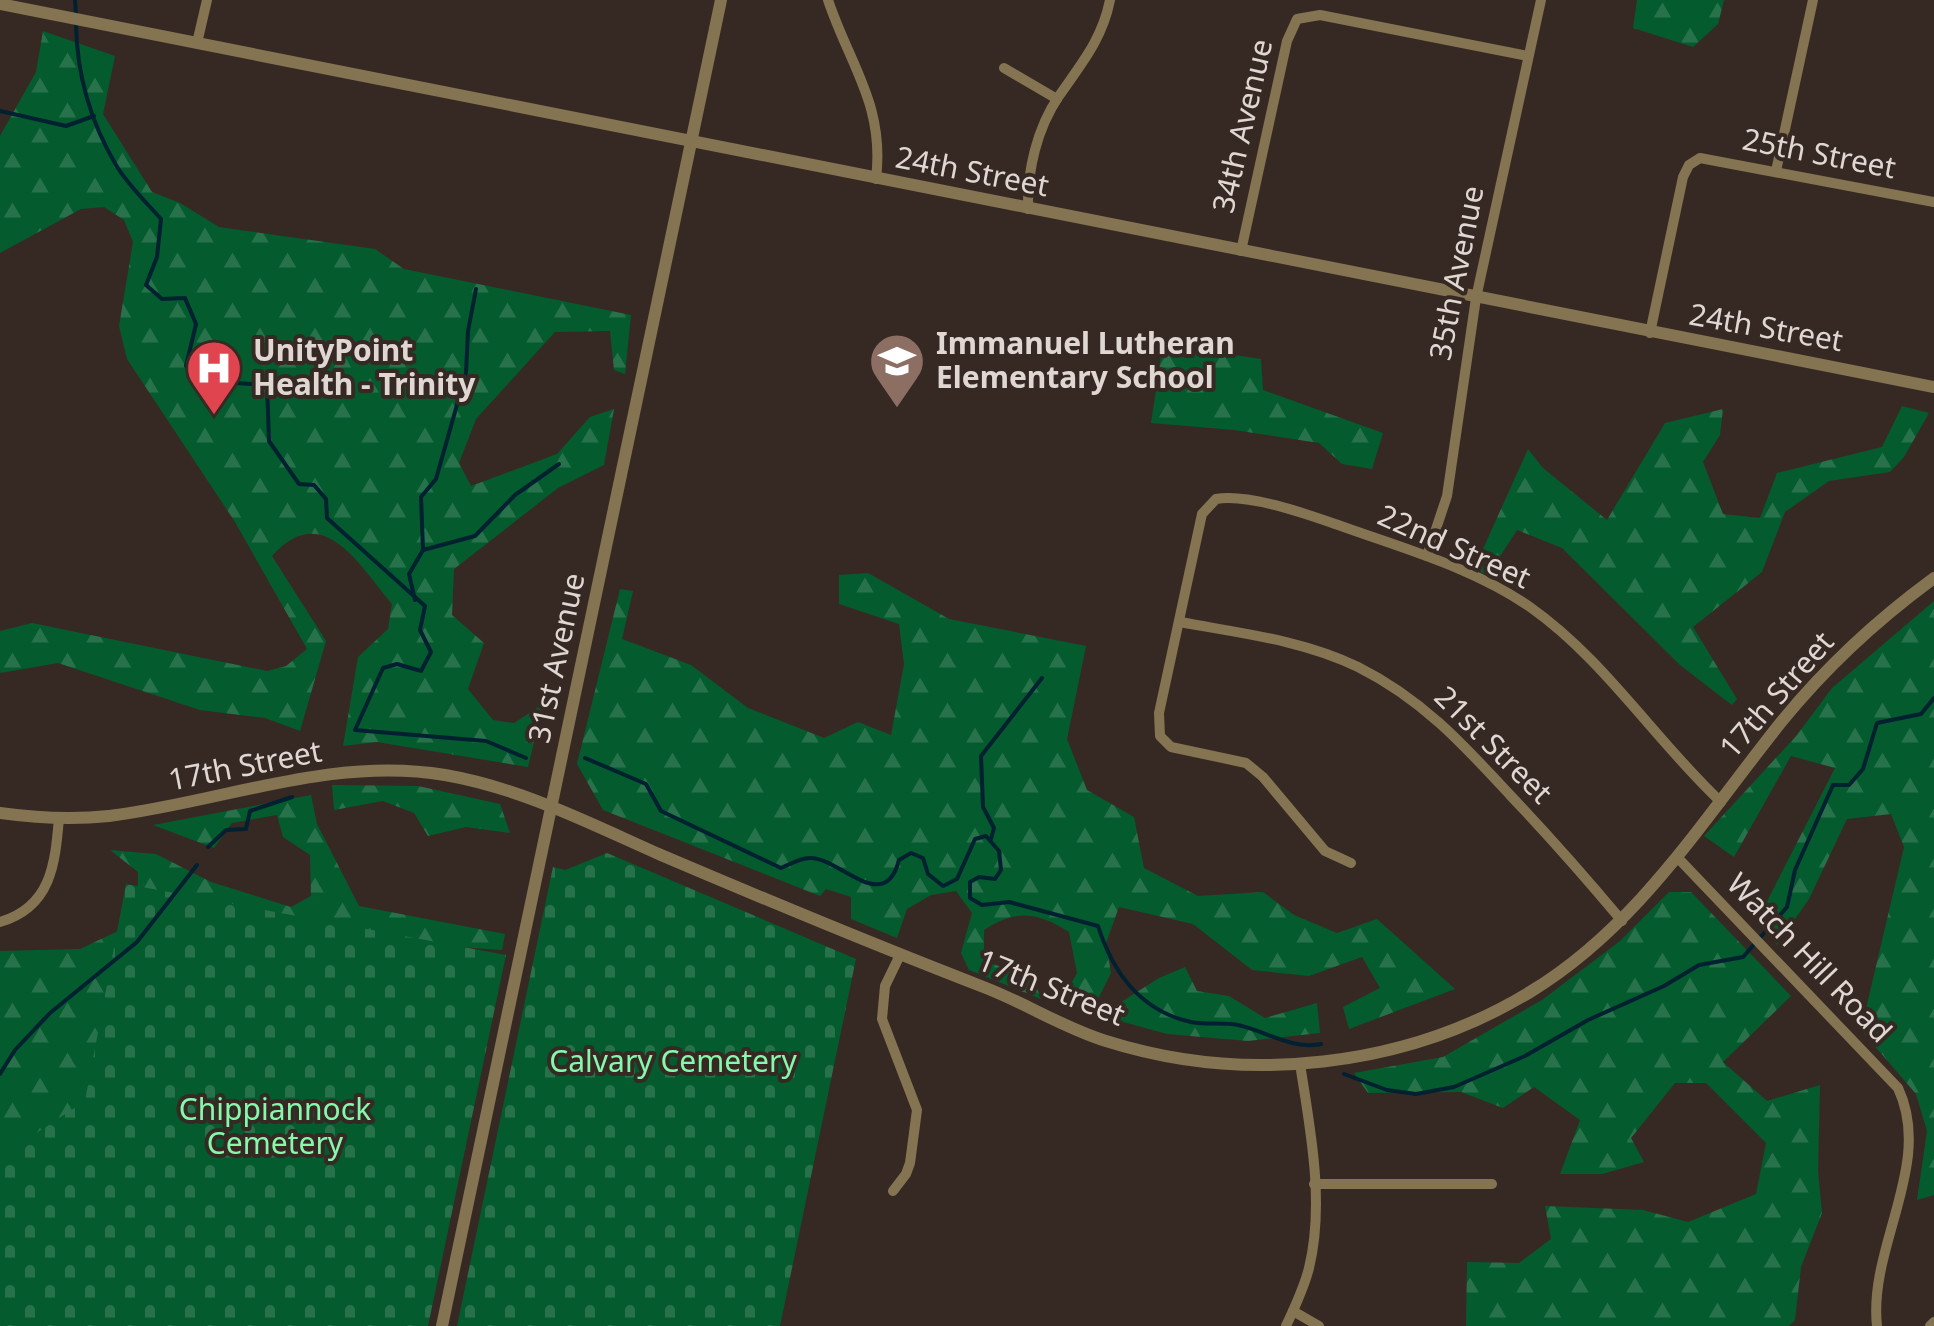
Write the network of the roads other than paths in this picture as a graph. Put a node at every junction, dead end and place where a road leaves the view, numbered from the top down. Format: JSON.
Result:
{"nodes":[{"id":1,"x":207,"y":0,"type":"edge"},
{"id":2,"x":721,"y":0,"type":"edge"},
{"id":3,"x":828,"y":0,"type":"edge"},
{"id":4,"x":1110,"y":0,"type":"edge"},
{"id":5,"x":1540,"y":0,"type":"edge"},
{"id":6,"x":1813,"y":0,"type":"edge"},
{"id":7,"x":0,"y":4,"type":"edge"},
{"id":8,"x":196,"y":44,"type":"junction"},
{"id":9,"x":1528,"y":56,"type":"junction"},
{"id":10,"x":1004,"y":68,"type":"dead end"},
{"id":11,"x":1057,"y":99,"type":"junction"},
{"id":12,"x":690,"y":141,"type":"junction"},
{"id":13,"x":1776,"y":170,"type":"junction"},
{"id":14,"x":876,"y":179,"type":"junction"},
{"id":15,"x":1934,"y":202,"type":"edge"},
{"id":16,"x":1028,"y":209,"type":"junction"},
{"id":17,"x":1241,"y":251,"type":"junction"},
{"id":18,"x":1476,"y":298,"type":"junction"},
{"id":19,"x":1650,"y":333,"type":"junction"},
{"id":20,"x":1934,"y":386,"type":"edge"},
{"id":21,"x":1427,"y":556,"type":"junction"},
{"id":22,"x":1934,"y":578,"type":"edge"},
{"id":23,"x":1180,"y":622,"type":"junction"},
{"id":24,"x":1721,"y":802,"type":"junction"},
{"id":25,"x":550,"y":806,"type":"junction"},
{"id":26,"x":0,"y":813,"type":"edge"},
{"id":27,"x":60,"y":818,"type":"junction"},
{"id":28,"x":1677,"y":857,"type":"junction"},
{"id":29,"x":1351,"y":863,"type":"dead end"},
{"id":30,"x":0,"y":922,"type":"edge"},
{"id":31,"x":1622,"y":922,"type":"junction"},
{"id":32,"x":900,"y":955,"type":"junction"},
{"id":33,"x":1300,"y":1064,"type":"junction"},
{"id":34,"x":1314,"y":1184,"type":"junction"},
{"id":35,"x":1492,"y":1184,"type":"dead end"},
{"id":36,"x":893,"y":1191,"type":"dead end"},
{"id":37,"x":1293,"y":1312,"type":"junction"},
{"id":38,"x":442,"y":1326,"type":"edge"},
{"id":39,"x":1286,"y":1326,"type":"edge"},
{"id":40,"x":1319,"y":1326,"type":"edge"},
{"id":41,"x":1876,"y":1326,"type":"edge"}],
"edges":[{"from":1,"to":8,"type":"street"},
{"from":2,"to":12,"type":"street","name":"31st Avenue"},
{"from":3,"to":14,"type":"street"},
{"from":4,"to":11,"type":"street"},
{"from":5,"to":9,"type":"street","name":"35th Avenue"},
{"from":6,"to":13,"type":"street"},
{"from":7,"to":8,"type":"street","name":"24th Street"},
{"from":8,"to":12,"type":"street","name":"24th Street"},
{"from":9,"to":17,"type":"street","name":"34th Avenue"},
{"from":9,"to":18,"type":"street","name":"35th Avenue"},
{"from":10,"to":11,"type":"street"},
{"from":11,"to":16,"type":"street"},
{"from":12,"to":14,"type":"street","name":"24th Street"},
{"from":12,"to":25,"type":"street","name":"31st Avenue"},
{"from":13,"to":15,"type":"street","name":"25th Street"},
{"from":13,"to":19,"type":"street","name":"25th Street"},
{"from":14,"to":16,"type":"street","name":"24th Street"},
{"from":16,"to":17,"type":"street","name":"24th Street"},
{"from":17,"to":18,"type":"street","name":"24th Street"},
{"from":18,"to":19,"type":"street","name":"24th Street"},
{"from":18,"to":21,"type":"street","name":"35th Avenue"},
{"from":19,"to":20,"type":"street","name":"24th Street"},
{"from":21,"to":23,"type":"street","name":"22nd Street"},
{"from":21,"to":24,"type":"street","name":"22nd Street"},
{"from":22,"to":24,"type":"street","name":"17th Street"},
{"from":23,"to":29,"type":"street"},
{"from":23,"to":31,"type":"street","name":"21st Street"},
{"from":24,"to":28,"type":"street","name":"17th Street"},
{"from":25,"to":27,"type":"street","name":"17th Street"},
{"from":25,"to":32,"type":"street","name":"17th Street"},
{"from":25,"to":38,"type":"street","name":"31st Avenue"},
{"from":26,"to":27,"type":"street","name":"17th Street"},
{"from":27,"to":30,"type":"street"},
{"from":28,"to":31,"type":"street","name":"17th Street"},
{"from":28,"to":41,"type":"street","name":"Watch Hill Road"},
{"from":31,"to":33,"type":"street","name":"17th Street"},
{"from":32,"to":33,"type":"street","name":"17th Street"},
{"from":32,"to":36,"type":"street"},
{"from":33,"to":34,"type":"street"},
{"from":34,"to":35,"type":"street"},
{"from":34,"to":37,"type":"street"},
{"from":37,"to":39,"type":"street"},
{"from":37,"to":40,"type":"street"}]}
